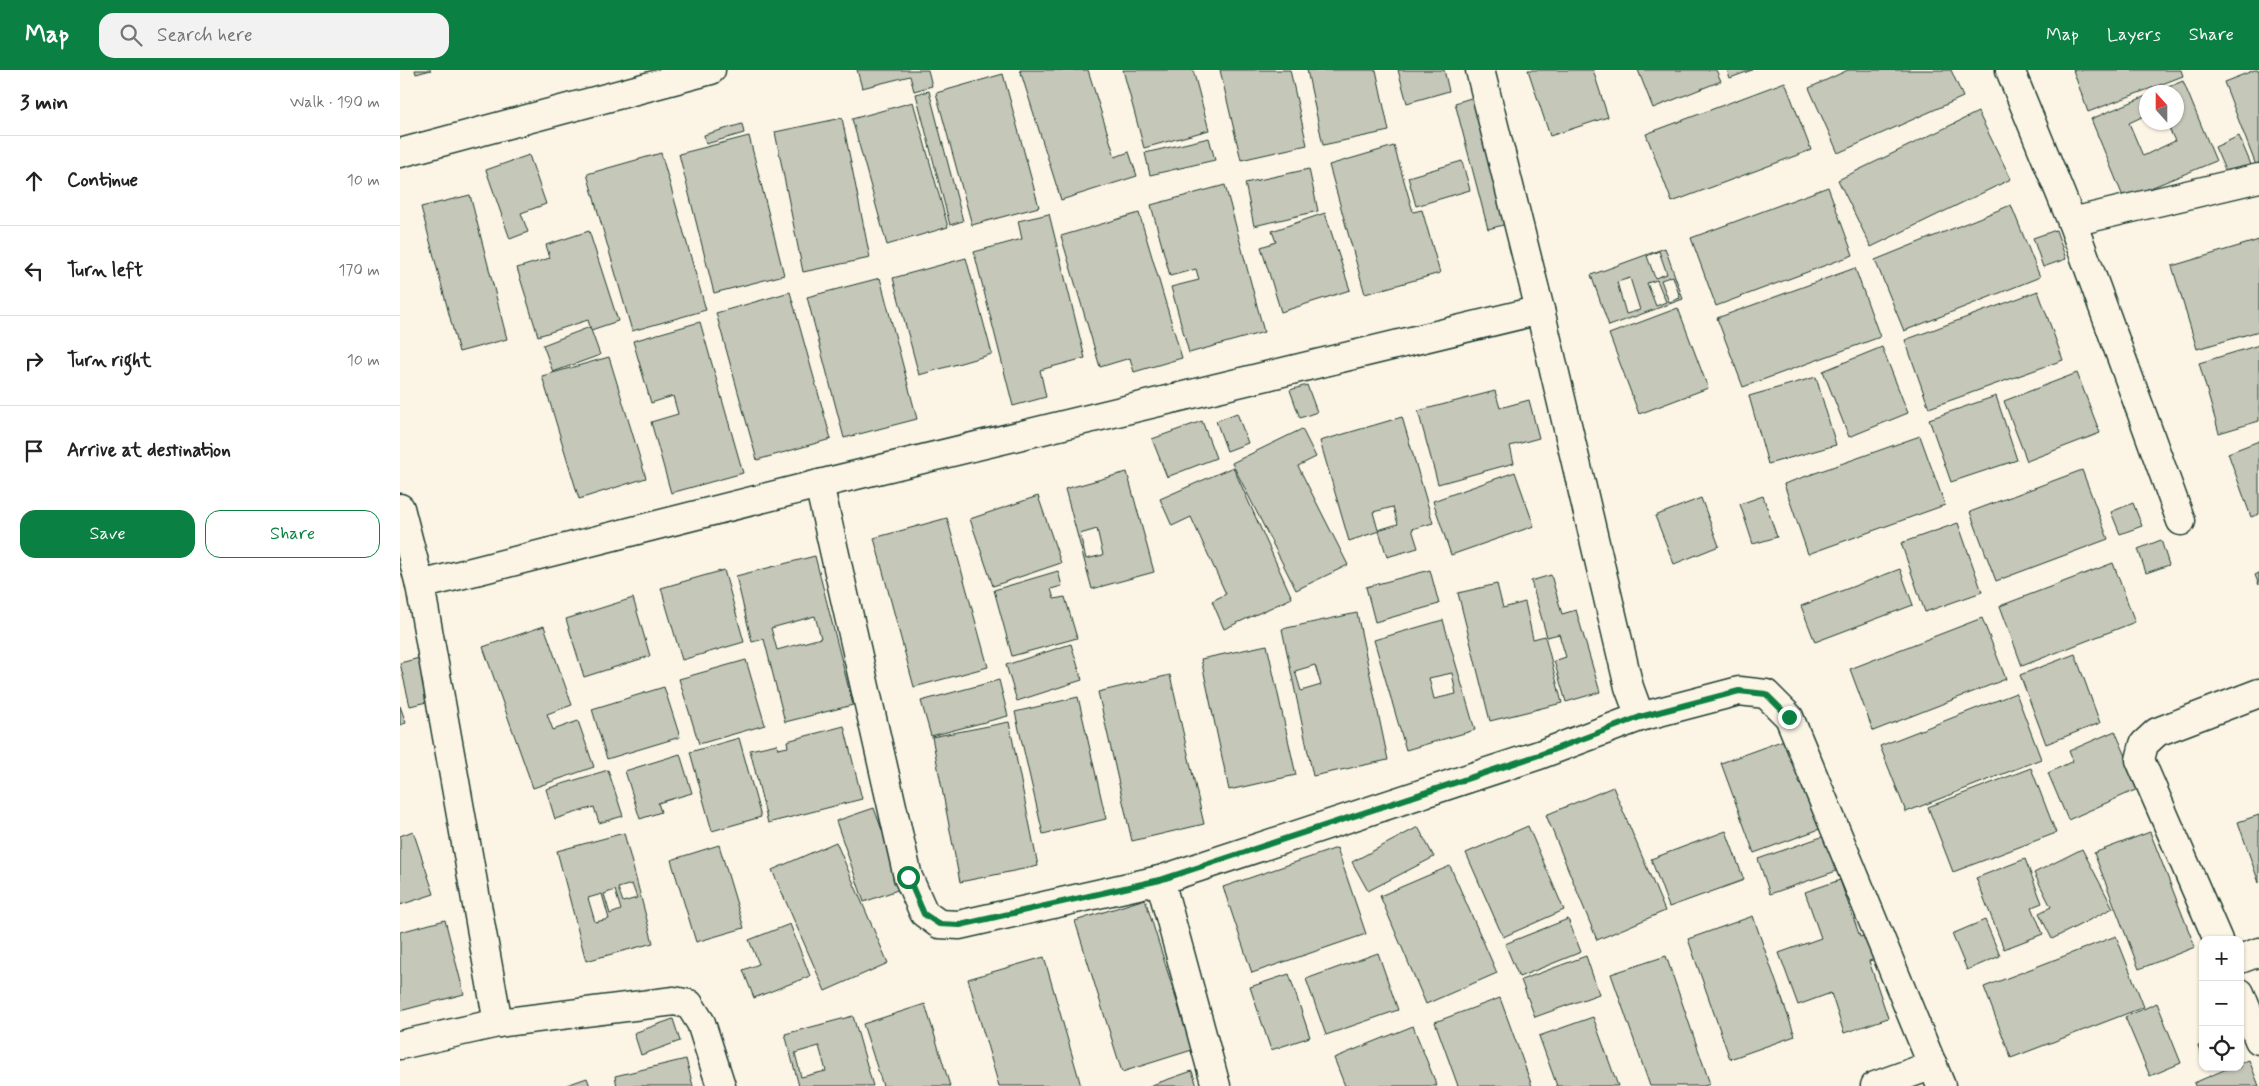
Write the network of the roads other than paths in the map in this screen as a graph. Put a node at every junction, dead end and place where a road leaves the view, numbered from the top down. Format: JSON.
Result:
{"nodes":[{"id":1,"x":711,"y":70,"type":"edge"},
{"id":2,"x":1480,"y":70,"type":"edge"},
{"id":3,"x":2010,"y":70,"type":"edge"},
{"id":4,"x":400,"y":153,"type":"edge"},
{"id":5,"x":2259,"y":178,"type":"edge"},
{"id":6,"x":2072,"y":222,"type":"junction"},
{"id":7,"x":1540,"y":310,"type":"junction"},
{"id":8,"x":819,"y":484,"type":"junction"},
{"id":9,"x":400,"y":508,"type":"edge"},
{"id":10,"x":2181,"y":521,"type":"dead end"},
{"id":11,"x":420,"y":585,"type":"junction"},
{"id":12,"x":2259,"y":693,"type":"edge"},
{"id":13,"x":1640,"y":717,"type":"junction"},
{"id":14,"x":1160,"y":880,"type":"junction"},
{"id":15,"x":2216,"y":936,"type":"edge"},
{"id":16,"x":2259,"y":952,"type":"edge"},
{"id":17,"x":2244,"y":957,"type":"edge"},
{"id":18,"x":2244,"y":1003,"type":"edge"},
{"id":19,"x":498,"y":1023,"type":"junction"},
{"id":20,"x":2259,"y":1040,"type":"edge"},
{"id":21,"x":400,"y":1045,"type":"edge"},
{"id":22,"x":1937,"y":1076,"type":"edge"},
{"id":23,"x":721,"y":1086,"type":"edge"},
{"id":24,"x":1216,"y":1086,"type":"edge"},
{"id":25,"x":1875,"y":1086,"type":"edge"}],
"edges":[{"from":1,"to":4,"type":"street"},
{"from":2,"to":7,"type":"street"},
{"from":3,"to":6,"type":"street"},
{"from":5,"to":6,"type":"street"},
{"from":6,"to":10,"type":"street"},
{"from":7,"to":8,"type":"street"},
{"from":7,"to":13,"type":"street"},
{"from":8,"to":11,"type":"street"},
{"from":8,"to":14,"type":"street"},
{"from":9,"to":11,"type":"street"},
{"from":11,"to":19,"type":"street"},
{"from":12,"to":15,"type":"street"},
{"from":13,"to":14,"type":"street"},
{"from":13,"to":22,"type":"street"},
{"from":14,"to":24,"type":"street"},
{"from":16,"to":17,"type":"street"},
{"from":18,"to":20,"type":"street"},
{"from":19,"to":21,"type":"street"},
{"from":19,"to":23,"type":"street"},
{"from":22,"to":25,"type":"street"}]}
